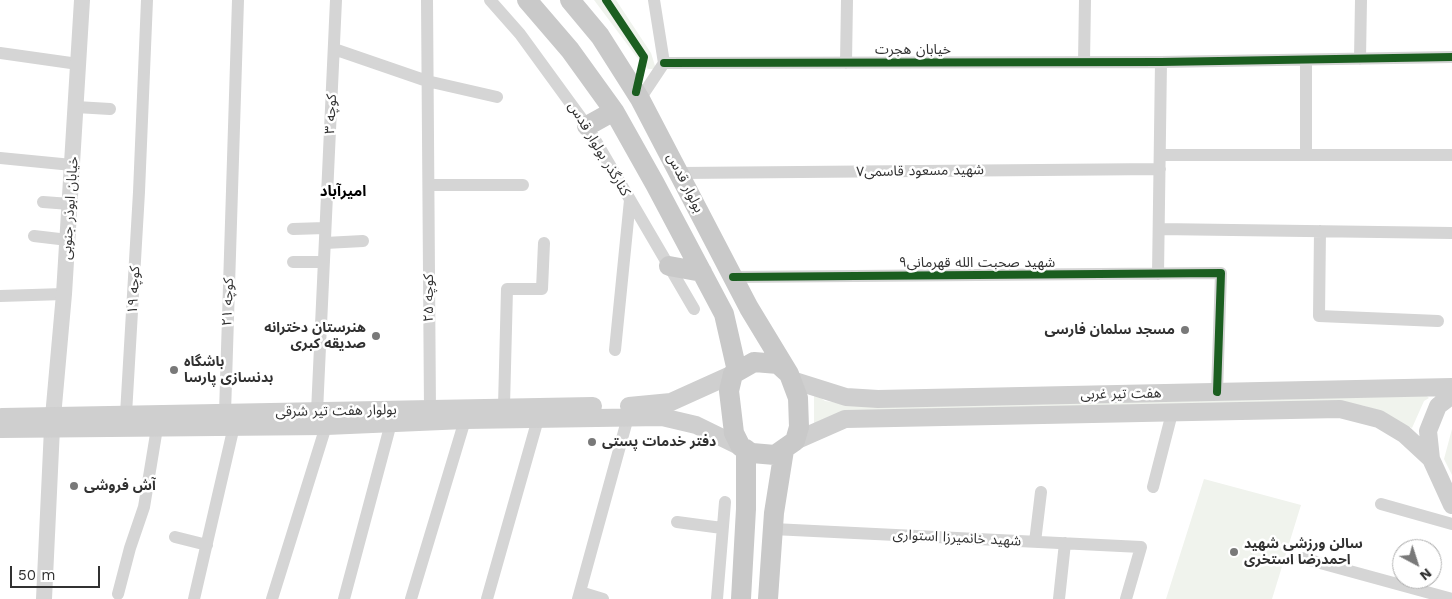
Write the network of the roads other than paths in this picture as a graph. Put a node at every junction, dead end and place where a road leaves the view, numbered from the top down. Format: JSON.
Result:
{"nodes":[{"id":1,"x":82,"y":0,"type":"edge"},
{"id":2,"x":147,"y":0,"type":"edge"},
{"id":3,"x":238,"y":0,"type":"edge"},
{"id":4,"x":336,"y":0,"type":"edge"},
{"id":5,"x":426,"y":0,"type":"edge"},
{"id":6,"x":490,"y":0,"type":"edge"},
{"id":7,"x":527,"y":0,"type":"edge"},
{"id":8,"x":570,"y":0,"type":"edge"},
{"id":9,"x":654,"y":0,"type":"edge"},
{"id":10,"x":847,"y":0,"type":"edge"},
{"id":11,"x":1085,"y":0,"type":"edge"},
{"id":12,"x":1361,"y":0,"type":"edge"},
{"id":13,"x":334,"y":49,"type":"junction"},
{"id":14,"x":0,"y":53,"type":"edge"},
{"id":15,"x":1452,"y":57,"type":"edge"},
{"id":16,"x":1360,"y":59,"type":"junction"},
{"id":17,"x":1306,"y":60,"type":"junction"},
{"id":18,"x":846,"y":62,"type":"junction"},
{"id":19,"x":1084,"y":62,"type":"junction"},
{"id":20,"x":1162,"y":62,"type":"junction"},
{"id":21,"x":664,"y":63,"type":"junction"},
{"id":22,"x":78,"y":64,"type":"junction"},
{"id":23,"x":428,"y":81,"type":"junction"},
{"id":24,"x":497,"y":97,"type":"dead end"},
{"id":25,"x":640,"y":99,"type":"junction"},
{"id":26,"x":76,"y":107,"type":"junction"},
{"id":27,"x":110,"y":109,"type":"dead end"},
{"id":28,"x":614,"y":111,"type":"junction"},
{"id":29,"x":587,"y":126,"type":"junction"},
{"id":30,"x":1306,"y":155,"type":"junction"},
{"id":31,"x":1452,"y":155,"type":"edge"},
{"id":32,"x":1160,"y":156,"type":"junction"},
{"id":33,"x":0,"y":158,"type":"edge"},
{"id":34,"x":72,"y":165,"type":"junction"},
{"id":35,"x":1160,"y":169,"type":"junction"},
{"id":36,"x":680,"y":173,"type":"junction"},
{"id":37,"x":523,"y":185,"type":"dead end"},
{"id":38,"x":429,"y":186,"type":"junction"},
{"id":39,"x":630,"y":200,"type":"junction"},
{"id":40,"x":43,"y":202,"type":"dead end"},
{"id":41,"x":70,"y":204,"type":"junction"},
{"id":42,"x":326,"y":228,"type":"junction"},
{"id":43,"x":293,"y":229,"type":"dead end"},
{"id":44,"x":1159,"y":230,"type":"junction"},
{"id":45,"x":1320,"y":231,"type":"junction"},
{"id":46,"x":1452,"y":233,"type":"edge"},
{"id":47,"x":34,"y":236,"type":"dead end"},
{"id":48,"x":68,"y":240,"type":"junction"},
{"id":49,"x":363,"y":241,"type":"dead end"},
{"id":50,"x":325,"y":243,"type":"junction"},
{"id":51,"x":544,"y":243,"type":"dead end"},
{"id":52,"x":293,"y":262,"type":"dead end"},
{"id":53,"x":324,"y":262,"type":"junction"},
{"id":54,"x":669,"y":266,"type":"junction"},
{"id":55,"x":702,"y":272,"type":"junction"},
{"id":56,"x":1158,"y":274,"type":"junction"},
{"id":57,"x":733,"y":277,"type":"junction"},
{"id":58,"x":64,"y":294,"type":"junction"},
{"id":59,"x":0,"y":296,"type":"edge"},
{"id":60,"x":749,"y":308,"type":"junction"},
{"id":61,"x":694,"y":309,"type":"dead end"},
{"id":62,"x":724,"y":314,"type":"junction"},
{"id":63,"x":1438,"y":321,"type":"dead end"},
{"id":64,"x":615,"y":350,"type":"dead end"},
{"id":65,"x":735,"y":372,"type":"junction"},
{"id":66,"x":790,"y":377,"type":"junction"},
{"id":67,"x":1452,"y":387,"type":"edge"},
{"id":68,"x":1216,"y":392,"type":"junction"},
{"id":69,"x":1452,"y":394,"type":"edge"},
{"id":70,"x":504,"y":406,"type":"junction"},
{"id":71,"x":666,"y":409,"type":"junction"},
{"id":72,"x":430,"y":410,"type":"junction"},
{"id":73,"x":1172,"y":413,"type":"junction"},
{"id":74,"x":126,"y":414,"type":"junction"},
{"id":75,"x":0,"y":417,"type":"edge"},
{"id":76,"x":628,"y":417,"type":"junction"},
{"id":77,"x":356,"y":418,"type":"junction"},
{"id":78,"x":321,"y":419,"type":"junction"},
{"id":79,"x":538,"y":419,"type":"junction"},
{"id":80,"x":230,"y":420,"type":"junction"},
{"id":81,"x":465,"y":420,"type":"junction"},
{"id":82,"x":53,"y":422,"type":"junction"},
{"id":83,"x":391,"y":424,"type":"junction"},
{"id":84,"x":157,"y":428,"type":"junction"},
{"id":85,"x":0,"y":429,"type":"edge"},
{"id":86,"x":789,"y":446,"type":"junction"},
{"id":87,"x":743,"y":448,"type":"junction"},
{"id":88,"x":1431,"y":459,"type":"junction"},
{"id":89,"x":1153,"y":488,"type":"dead end"},
{"id":90,"x":1041,"y":492,"type":"dead end"},
{"id":91,"x":725,"y":502,"type":"dead end"},
{"id":92,"x":1381,"y":504,"type":"dead end"},
{"id":93,"x":1452,"y":505,"type":"edge"},
{"id":94,"x":746,"y":509,"type":"junction"},
{"id":95,"x":774,"y":521,"type":"junction"},
{"id":96,"x":677,"y":522,"type":"dead end"},
{"id":97,"x":1452,"y":524,"type":"edge"},
{"id":98,"x":722,"y":528,"type":"junction"},
{"id":99,"x":175,"y":537,"type":"dead end"},
{"id":100,"x":1035,"y":542,"type":"junction"},
{"id":101,"x":1065,"y":543,"type":"junction"},
{"id":102,"x":207,"y":545,"type":"junction"},
{"id":103,"x":743,"y":556,"type":"junction"},
{"id":104,"x":1302,"y":558,"type":"dead end"},
{"id":105,"x":719,"y":578,"type":"junction"},
{"id":106,"x":118,"y":594,"type":"dead end"},
{"id":107,"x":579,"y":595,"type":"edge"},
{"id":108,"x":44,"y":599,"type":"edge"},
{"id":109,"x":194,"y":599,"type":"edge"},
{"id":110,"x":272,"y":599,"type":"edge"},
{"id":111,"x":344,"y":599,"type":"edge"},
{"id":112,"x":412,"y":599,"type":"edge"},
{"id":113,"x":487,"y":599,"type":"edge"},
{"id":114,"x":603,"y":599,"type":"edge"},
{"id":115,"x":718,"y":599,"type":"edge"},
{"id":116,"x":740,"y":599,"type":"edge"},
{"id":117,"x":768,"y":599,"type":"edge"},
{"id":118,"x":1058,"y":599,"type":"edge"},
{"id":119,"x":1126,"y":599,"type":"edge"},
{"id":120,"x":1452,"y":599,"type":"edge"}],
"edges":[{"from":1,"to":22,"type":"street","name":"خیابان ابوذر جنوبی"},
{"from":2,"to":74,"type":"street","name":"کوچه ۱۹"},
{"from":3,"to":80,"type":"street","name":"کوچه ۲۱"},
{"from":4,"to":13,"type":"street","name":"کوچه ۳"},
{"from":5,"to":23,"type":"street","name":"کوچه ۲۵"},
{"from":6,"to":29,"type":"street","name":"کنارگذر بولوار قدس"},
{"from":7,"to":28,"type":"main road","name":"بولوار قدس"},
{"from":8,"to":25,"type":"main road","name":"بولوار قدس"},
{"from":9,"to":21,"type":"street"},
{"from":10,"to":18,"type":"street"},
{"from":11,"to":19,"type":"street"},
{"from":12,"to":16,"type":"street"},
{"from":13,"to":23,"type":"street"},
{"from":13,"to":42,"type":"street","name":"کوچه ۳"},
{"from":14,"to":22,"type":"street"},
{"from":15,"to":16,"type":"street","name":"خیابان هجرت"},
{"from":16,"to":17,"type":"street","name":"خیابان هجرت"},
{"from":17,"to":20,"type":"street","name":"خیابان هجرت"},
{"from":17,"to":30,"type":"street"},
{"from":18,"to":19,"type":"street","name":"خیابان هجرت"},
{"from":18,"to":21,"type":"street","name":"خیابان هجرت"},
{"from":19,"to":20,"type":"street","name":"خیابان هجرت"},
{"from":20,"to":32,"type":"street"},
{"from":21,"to":25,"type":"street"},
{"from":22,"to":26,"type":"street","name":"خیابان ابوذر جنوبی"},
{"from":23,"to":24,"type":"street"},
{"from":23,"to":38,"type":"street","name":"کوچه ۲۵"},
{"from":25,"to":36,"type":"main road","name":"بولوار قدس"},
{"from":26,"to":27,"type":"street"},
{"from":26,"to":34,"type":"street","name":"خیابان ابوذر جنوبی"},
{"from":28,"to":29,"type":"main road"},
{"from":28,"to":55,"type":"main road","name":"بولوار قدس"},
{"from":29,"to":39,"type":"street","name":"کنارگذر بولوار قدس"},
{"from":30,"to":31,"type":"street"},
{"from":30,"to":32,"type":"street"},
{"from":32,"to":35,"type":"street"},
{"from":33,"to":34,"type":"street"},
{"from":34,"to":41,"type":"street","name":"خیابان ابوذر جنوبی"},
{"from":35,"to":36,"type":"street","name":"شهید مسعود قاسمی۷"},
{"from":35,"to":44,"type":"street"},
{"from":36,"to":57,"type":"main road","name":"بولوار قدس"},
{"from":37,"to":38,"type":"street"},
{"from":38,"to":72,"type":"street","name":"کوچه ۲۵"},
{"from":39,"to":54,"type":"street","name":"کنارگذر بولوار قدس"},
{"from":39,"to":64,"type":"street"},
{"from":40,"to":41,"type":"street"},
{"from":41,"to":48,"type":"street","name":"خیابان ابوذر جنوبی"},
{"from":42,"to":43,"type":"street"},
{"from":42,"to":50,"type":"street","name":"کوچه ۳"},
{"from":44,"to":45,"type":"street"},
{"from":44,"to":56,"type":"street"},
{"from":45,"to":46,"type":"street"},
{"from":45,"to":63,"type":"street"},
{"from":47,"to":48,"type":"street"},
{"from":48,"to":58,"type":"street","name":"خیابان ابوذر جنوبی"},
{"from":49,"to":50,"type":"street"},
{"from":50,"to":53,"type":"street","name":"کوچه ۳"},
{"from":51,"to":70,"type":"street"},
{"from":52,"to":53,"type":"street"},
{"from":53,"to":78,"type":"street","name":"کوچه ۳"},
{"from":54,"to":55,"type":"main road"},
{"from":54,"to":61,"type":"street","name":"کنارگذر بولوار قدس"},
{"from":55,"to":62,"type":"main road","name":"بولوار قدس"},
{"from":56,"to":57,"type":"street","name":"شهید صحبت الله قهرمانی۹"},
{"from":56,"to":68,"type":"street","name":"شهید صحبت الله قهرمانی۹"},
{"from":57,"to":60,"type":"main road","name":"بولوار قدس"},
{"from":58,"to":59,"type":"street"},
{"from":58,"to":82,"type":"street","name":"خیابان ابوذر جنوبی"},
{"from":60,"to":62,"type":"main road"},
{"from":60,"to":66,"type":"main road","name":"بولوار قدس"},
{"from":62,"to":65,"type":"main road","name":"بولوار قدس"},
{"from":65,"to":66,"type":"main road"},
{"from":65,"to":71,"type":"main road"},
{"from":65,"to":87,"type":"main road"},
{"from":66,"to":68,"type":"main road","name":"هفت تیر غربی"},
{"from":66,"to":86,"type":"main road"},
{"from":67,"to":68,"type":"main road","name":"هفت تیر غربی"},
{"from":69,"to":88,"type":"main road"},
{"from":70,"to":71,"type":"main road","name":"بولوار هفت تیر شرقی"},
{"from":70,"to":72,"type":"main road","name":"بولوار هفت تیر شرقی"},
{"from":71,"to":76,"type":"main road","name":"بولوار هفت تیر شرقی"},
{"from":71,"to":87,"type":"main road"},
{"from":72,"to":77,"type":"main road","name":"بولوار هفت تیر شرقی"},
{"from":73,"to":86,"type":"main road","name":"هفت تیر غربی"},
{"from":73,"to":88,"type":"main road","name":"هفت تیر غربی"},
{"from":73,"to":89,"type":"street"},
{"from":74,"to":80,"type":"main road","name":"بولوار هفت تیر شرقی"},
{"from":74,"to":82,"type":"main road","name":"بولوار هفت تیر شرقی"},
{"from":75,"to":82,"type":"main road","name":"بولوار هفت تیر شرقی"},
{"from":76,"to":79,"type":"main road","name":"بولوار هفت تیر شرقی"},
{"from":76,"to":107,"type":"street"},
{"from":77,"to":78,"type":"main road","name":"بولوار هفت تیر شرقی"},
{"from":77,"to":83,"type":"main road","name":"بولوار هفت تیر شرقی"},
{"from":78,"to":80,"type":"main road","name":"بولوار هفت تیر شرقی"},
{"from":78,"to":110,"type":"street","name":"کوچه ۳"},
{"from":79,"to":81,"type":"main road","name":"بولوار هفت تیر شرقی"},
{"from":79,"to":113,"type":"street"},
{"from":80,"to":84,"type":"main road","name":"بولوار هفت تیر شرقی"},
{"from":80,"to":102,"type":"street","name":"کوچه ۲۱"},
{"from":81,"to":83,"type":"main road","name":"بولوار هفت تیر شرقی"},
{"from":81,"to":112,"type":"street"},
{"from":82,"to":84,"type":"main road","name":"بولوار هفت تیر شرقی"},
{"from":82,"to":85,"type":"main road","name":"بولوار هفت تیر شرقی"},
{"from":82,"to":108,"type":"street","name":"خیابان ابوذر جنوبی"},
{"from":83,"to":111,"type":"street"},
{"from":84,"to":106,"type":"street"},
{"from":86,"to":87,"type":"main road"},
{"from":86,"to":95,"type":"main road"},
{"from":87,"to":94,"type":"main road"},
{"from":88,"to":93,"type":"main road"},
{"from":90,"to":100,"type":"street"},
{"from":91,"to":98,"type":"street"},
{"from":92,"to":97,"type":"street"},
{"from":94,"to":95,"type":"main road"},
{"from":94,"to":103,"type":"main road"},
{"from":95,"to":100,"type":"street","name":"شهید خانمیرزا استواری"},
{"from":95,"to":117,"type":"main road"},
{"from":96,"to":98,"type":"street"},
{"from":98,"to":105,"type":"street"},
{"from":99,"to":102,"type":"street"},
{"from":100,"to":101,"type":"street","name":"شهید خانمیرزا استواری"},
{"from":101,"to":118,"type":"street"},
{"from":101,"to":119,"type":"street","name":"شهید خانمیرزا استواری"},
{"from":102,"to":109,"type":"street","name":"کوچه ۲۱"},
{"from":103,"to":105,"type":"street"},
{"from":103,"to":116,"type":"main road"},
{"from":104,"to":120,"type":"street"},
{"from":105,"to":115,"type":"street"},
{"from":107,"to":114,"type":"street"}]}
